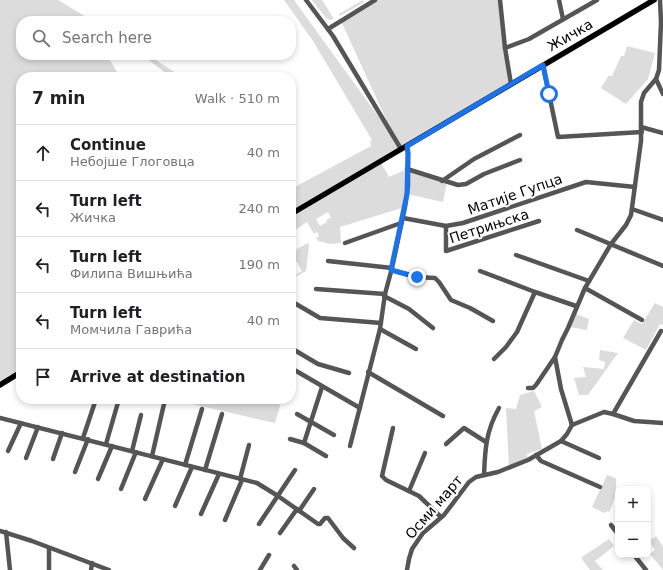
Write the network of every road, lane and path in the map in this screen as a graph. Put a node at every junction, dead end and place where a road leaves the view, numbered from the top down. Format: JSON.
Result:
{"nodes":[{"id":1,"x":306,"y":0,"type":"edge"},
{"id":2,"x":375,"y":0,"type":"edge"},
{"id":3,"x":500,"y":0,"type":"edge"},
{"id":4,"x":558,"y":0,"type":"edge"},
{"id":5,"x":597,"y":0,"type":"edge"},
{"id":6,"x":654,"y":0,"type":"edge"},
{"id":7,"x":660,"y":0,"type":"edge"},
{"id":8,"x":563,"y":19,"type":"junction"},
{"id":9,"x":328,"y":29,"type":"junction"},
{"id":10,"x":505,"y":48,"type":"junction"},
{"id":11,"x":543,"y":65,"type":"junction"},
{"id":12,"x":656,"y":79,"type":"junction"},
{"id":13,"x":511,"y":84,"type":"junction"},
{"id":14,"x":663,"y":94,"type":"edge"},
{"id":15,"x":642,"y":129,"type":"junction"},
{"id":16,"x":663,"y":133,"type":"edge"},
{"id":17,"x":520,"y":135,"type":"dead end"},
{"id":18,"x":407,"y":146,"type":"junction"},
{"id":19,"x":401,"y":149,"type":"junction"},
{"id":20,"x":520,"y":160,"type":"dead end"},
{"id":21,"x":407,"y":169,"type":"junction"},
{"id":22,"x":442,"y":181,"type":"junction"},
{"id":23,"x":635,"y":187,"type":"junction"},
{"id":24,"x":632,"y":209,"type":"junction"},
{"id":25,"x":296,"y":211,"type":"edge"},
{"id":26,"x":402,"y":218,"type":"junction"},
{"id":27,"x":663,"y":220,"type":"edge"},
{"id":28,"x":539,"y":221,"type":"dead end"},
{"id":29,"x":401,"y":223,"type":"junction"},
{"id":30,"x":446,"y":226,"type":"junction"},
{"id":31,"x":577,"y":230,"type":"dead end"},
{"id":32,"x":344,"y":243,"type":"dead end"},
{"id":33,"x":611,"y":244,"type":"junction"},
{"id":34,"x":516,"y":255,"type":"dead end"},
{"id":35,"x":328,"y":262,"type":"dead end"},
{"id":36,"x":663,"y":266,"type":"edge"},
{"id":37,"x":392,"y":269,"type":"junction"},
{"id":38,"x":480,"y":271,"type":"dead end"},
{"id":39,"x":588,"y":281,"type":"junction"},
{"id":40,"x":585,"y":288,"type":"junction"},
{"id":41,"x":316,"y":289,"type":"dead end"},
{"id":42,"x":535,"y":292,"type":"junction"},
{"id":43,"x":385,"y":295,"type":"junction"},
{"id":44,"x":296,"y":304,"type":"edge"},
{"id":45,"x":576,"y":306,"type":"junction"},
{"id":46,"x":642,"y":320,"type":"dead end"},
{"id":47,"x":493,"y":321,"type":"dead end"},
{"id":48,"x":380,"y":326,"type":"junction"},
{"id":49,"x":433,"y":328,"type":"dead end"},
{"id":50,"x":661,"y":331,"type":"dead end"},
{"id":51,"x":416,"y":349,"type":"dead end"},
{"id":52,"x":296,"y":351,"type":"edge"},
{"id":53,"x":555,"y":357,"type":"junction"},
{"id":54,"x":494,"y":359,"type":"dead end"},
{"id":55,"x":296,"y":371,"type":"edge"},
{"id":56,"x":368,"y":372,"type":"junction"},
{"id":57,"x":349,"y":373,"type":"dead end"},
{"id":58,"x":16,"y":375,"type":"edge"},
{"id":59,"x":0,"y":385,"type":"edge"},
{"id":60,"x":322,"y":387,"type":"junction"},
{"id":61,"x":528,"y":388,"type":"dead end"},
{"id":62,"x":95,"y":404,"type":"edge"},
{"id":63,"x":118,"y":404,"type":"edge"},
{"id":64,"x":164,"y":404,"type":"dead end"},
{"id":65,"x":360,"y":408,"type":"junction"},
{"id":66,"x":499,"y":408,"type":"dead end"},
{"id":67,"x":202,"y":409,"type":"dead end"},
{"id":68,"x":222,"y":414,"type":"dead end"},
{"id":69,"x":297,"y":414,"type":"dead end"},
{"id":70,"x":613,"y":414,"type":"junction"},
{"id":71,"x":141,"y":415,"type":"dead end"},
{"id":72,"x":442,"y":416,"type":"dead end"},
{"id":73,"x":0,"y":418,"type":"edge"},
{"id":74,"x":311,"y":422,"type":"junction"},
{"id":75,"x":21,"y":423,"type":"junction"},
{"id":76,"x":663,"y":423,"type":"edge"},
{"id":77,"x":572,"y":425,"type":"junction"},
{"id":78,"x":38,"y":427,"type":"junction"},
{"id":79,"x":393,"y":428,"type":"dead end"},
{"id":80,"x":62,"y":433,"type":"junction"},
{"id":81,"x":334,"y":435,"type":"dead end"},
{"id":82,"x":85,"y":439,"type":"junction"},
{"id":83,"x":290,"y":439,"type":"dead end"},
{"id":84,"x":560,"y":441,"type":"junction"},
{"id":85,"x":486,"y":442,"type":"junction"},
{"id":86,"x":304,"y":443,"type":"junction"},
{"id":87,"x":106,"y":444,"type":"junction"},
{"id":88,"x":446,"y":444,"type":"dead end"},
{"id":89,"x":249,"y":445,"type":"dead end"},
{"id":90,"x":112,"y":446,"type":"junction"},
{"id":91,"x":350,"y":446,"type":"dead end"},
{"id":92,"x":8,"y":451,"type":"dead end"},
{"id":93,"x":134,"y":451,"type":"junction"},
{"id":94,"x":425,"y":453,"type":"dead end"},
{"id":95,"x":536,"y":455,"type":"junction"},
{"id":96,"x":152,"y":456,"type":"junction"},
{"id":97,"x":326,"y":456,"type":"dead end"},
{"id":98,"x":26,"y":458,"type":"dead end"},
{"id":99,"x":599,"y":458,"type":"dead end"},
{"id":100,"x":52,"y":459,"type":"dead end"},
{"id":101,"x":162,"y":459,"type":"junction"},
{"id":102,"x":185,"y":465,"type":"junction"},
{"id":103,"x":192,"y":467,"type":"junction"},
{"id":104,"x":205,"y":470,"type":"junction"},
{"id":105,"x":294,"y":470,"type":"dead end"},
{"id":106,"x":75,"y":472,"type":"dead end"},
{"id":107,"x":219,"y":474,"type":"junction"},
{"id":108,"x":484,"y":475,"type":"junction"},
{"id":109,"x":98,"y":479,"type":"dead end"},
{"id":110,"x":241,"y":479,"type":"junction"},
{"id":111,"x":600,"y":487,"type":"dead end"},
{"id":112,"x":121,"y":489,"type":"dead end"},
{"id":113,"x":314,"y":489,"type":"dead end"},
{"id":114,"x":409,"y":491,"type":"junction"},
{"id":115,"x":278,"y":496,"type":"junction"},
{"id":116,"x":145,"y":499,"type":"dead end"},
{"id":117,"x":175,"y":506,"type":"dead end"},
{"id":118,"x":298,"y":510,"type":"junction"},
{"id":119,"x":201,"y":514,"type":"dead end"},
{"id":120,"x":441,"y":517,"type":"junction"},
{"id":121,"x":225,"y":520,"type":"dead end"},
{"id":122,"x":259,"y":524,"type":"dead end"},
{"id":123,"x":611,"y":525,"type":"dead end"},
{"id":124,"x":615,"y":530,"type":"edge"},
{"id":125,"x":0,"y":531,"type":"edge"},
{"id":126,"x":6,"y":532,"type":"junction"},
{"id":127,"x":280,"y":534,"type":"dead end"},
{"id":128,"x":49,"y":548,"type":"junction"},
{"id":129,"x":354,"y":548,"type":"dead end"},
{"id":130,"x":269,"y":555,"type":"dead end"},
{"id":131,"x":636,"y":558,"type":"edge"},
{"id":132,"x":92,"y":563,"type":"junction"},
{"id":133,"x":10,"y":570,"type":"edge"},
{"id":134,"x":49,"y":570,"type":"edge"},
{"id":135,"x":91,"y":570,"type":"edge"},
{"id":136,"x":109,"y":570,"type":"edge"},
{"id":137,"x":260,"y":570,"type":"edge"},
{"id":138,"x":408,"y":570,"type":"edge"},
{"id":139,"x":646,"y":570,"type":"edge"}],
"edges":[{"from":1,"to":9,"type":"street"},
{"from":2,"to":9,"type":"street"},
{"from":3,"to":10,"type":"street"},
{"from":4,"to":8,"type":"street"},
{"from":5,"to":8,"type":"street","name":"Жичка"},
{"from":6,"to":11,"type":"main road","name":"Жичка"},
{"from":7,"to":12,"type":"street"},
{"from":8,"to":10,"type":"street","name":"Жичка"},
{"from":9,"to":19,"type":"street"},
{"from":10,"to":13,"type":"street"},
{"from":11,"to":13,"type":"main road","name":"Жичка"},
{"from":11,"to":15,"type":"street"},
{"from":12,"to":14,"type":"street"},
{"from":12,"to":15,"type":"street"},
{"from":13,"to":18,"type":"main road","name":"Жичка"},
{"from":15,"to":16,"type":"street"},
{"from":15,"to":23,"type":"street"},
{"from":17,"to":22,"type":"street"},
{"from":18,"to":19,"type":"main road","name":"Жичка"},
{"from":18,"to":21,"type":"street"},
{"from":19,"to":25,"type":"main road","name":"Жичка"},
{"from":20,"to":22,"type":"street"},
{"from":21,"to":22,"type":"street"},
{"from":21,"to":26,"type":"street"},
{"from":23,"to":24,"type":"street"},
{"from":23,"to":30,"type":"street","name":"Матије Гупца"},
{"from":24,"to":27,"type":"street"},
{"from":24,"to":33,"type":"street"},
{"from":26,"to":29,"type":"street"},
{"from":26,"to":30,"type":"street","name":"Матије Гупца"},
{"from":28,"to":30,"type":"street","name":"Петрињска"},
{"from":29,"to":32,"type":"street"},
{"from":29,"to":37,"type":"street"},
{"from":31,"to":33,"type":"street"},
{"from":33,"to":36,"type":"street"},
{"from":33,"to":39,"type":"street"},
{"from":34,"to":39,"type":"street"},
{"from":35,"to":37,"type":"street"},
{"from":37,"to":43,"type":"street"},
{"from":37,"to":47,"type":"street"},
{"from":38,"to":42,"type":"street"},
{"from":39,"to":40,"type":"street"},
{"from":40,"to":45,"type":"street"},
{"from":40,"to":46,"type":"street"},
{"from":41,"to":43,"type":"street"},
{"from":42,"to":45,"type":"street"},
{"from":42,"to":54,"type":"street"},
{"from":43,"to":48,"type":"street"},
{"from":43,"to":49,"type":"street"},
{"from":44,"to":48,"type":"street"},
{"from":45,"to":53,"type":"street"},
{"from":48,"to":51,"type":"street"},
{"from":48,"to":56,"type":"street"},
{"from":50,"to":70,"type":"street"},
{"from":52,"to":57,"type":"street"},
{"from":53,"to":61,"type":"street"},
{"from":53,"to":77,"type":"street"},
{"from":55,"to":60,"type":"street"},
{"from":56,"to":65,"type":"street"},
{"from":56,"to":72,"type":"street"},
{"from":58,"to":59,"type":"main road"},
{"from":60,"to":65,"type":"street"},
{"from":60,"to":74,"type":"street"},
{"from":62,"to":82,"type":"street"},
{"from":63,"to":87,"type":"street"},
{"from":64,"to":96,"type":"street"},
{"from":65,"to":91,"type":"street"},
{"from":66,"to":85,"type":"street"},
{"from":67,"to":102,"type":"street"},
{"from":68,"to":104,"type":"street"},
{"from":69,"to":74,"type":"street"},
{"from":70,"to":76,"type":"street"},
{"from":70,"to":77,"type":"street"},
{"from":71,"to":93,"type":"street"},
{"from":73,"to":75,"type":"street"},
{"from":74,"to":81,"type":"street"},
{"from":74,"to":86,"type":"street"},
{"from":75,"to":78,"type":"street"},
{"from":75,"to":92,"type":"street"},
{"from":77,"to":84,"type":"street","name":"Осми март"},
{"from":78,"to":80,"type":"street"},
{"from":78,"to":98,"type":"street"},
{"from":79,"to":114,"type":"street"},
{"from":80,"to":82,"type":"street"},
{"from":80,"to":100,"type":"street"},
{"from":82,"to":87,"type":"street"},
{"from":82,"to":106,"type":"street"},
{"from":83,"to":86,"type":"street"},
{"from":84,"to":95,"type":"street","name":"Осми март"},
{"from":84,"to":99,"type":"street"},
{"from":85,"to":88,"type":"street"},
{"from":85,"to":108,"type":"street"},
{"from":86,"to":97,"type":"street"},
{"from":87,"to":90,"type":"street"},
{"from":89,"to":110,"type":"street"},
{"from":90,"to":93,"type":"street"},
{"from":90,"to":109,"type":"street"},
{"from":93,"to":96,"type":"street"},
{"from":93,"to":112,"type":"street"},
{"from":94,"to":114,"type":"street"},
{"from":95,"to":108,"type":"street","name":"Осми март"},
{"from":95,"to":111,"type":"street"},
{"from":96,"to":101,"type":"street"},
{"from":101,"to":102,"type":"street"},
{"from":101,"to":116,"type":"street"},
{"from":102,"to":103,"type":"street"},
{"from":103,"to":104,"type":"street"},
{"from":103,"to":117,"type":"street"},
{"from":104,"to":107,"type":"street"},
{"from":105,"to":115,"type":"street"},
{"from":107,"to":110,"type":"street"},
{"from":107,"to":119,"type":"street"},
{"from":108,"to":120,"type":"street","name":"Осми март"},
{"from":110,"to":115,"type":"street"},
{"from":110,"to":121,"type":"street"},
{"from":113,"to":118,"type":"street"},
{"from":114,"to":120,"type":"street"},
{"from":115,"to":118,"type":"street"},
{"from":115,"to":122,"type":"street"},
{"from":118,"to":127,"type":"street"},
{"from":118,"to":129,"type":"street"},
{"from":120,"to":138,"type":"street","name":"Осми март"},
{"from":123,"to":124,"type":"street"},
{"from":125,"to":126,"type":"street"},
{"from":126,"to":128,"type":"street"},
{"from":126,"to":133,"type":"street"},
{"from":128,"to":132,"type":"street"},
{"from":128,"to":134,"type":"street"},
{"from":130,"to":137,"type":"street"},
{"from":131,"to":139,"type":"street"},
{"from":132,"to":135,"type":"street"},
{"from":132,"to":136,"type":"street"}]}
